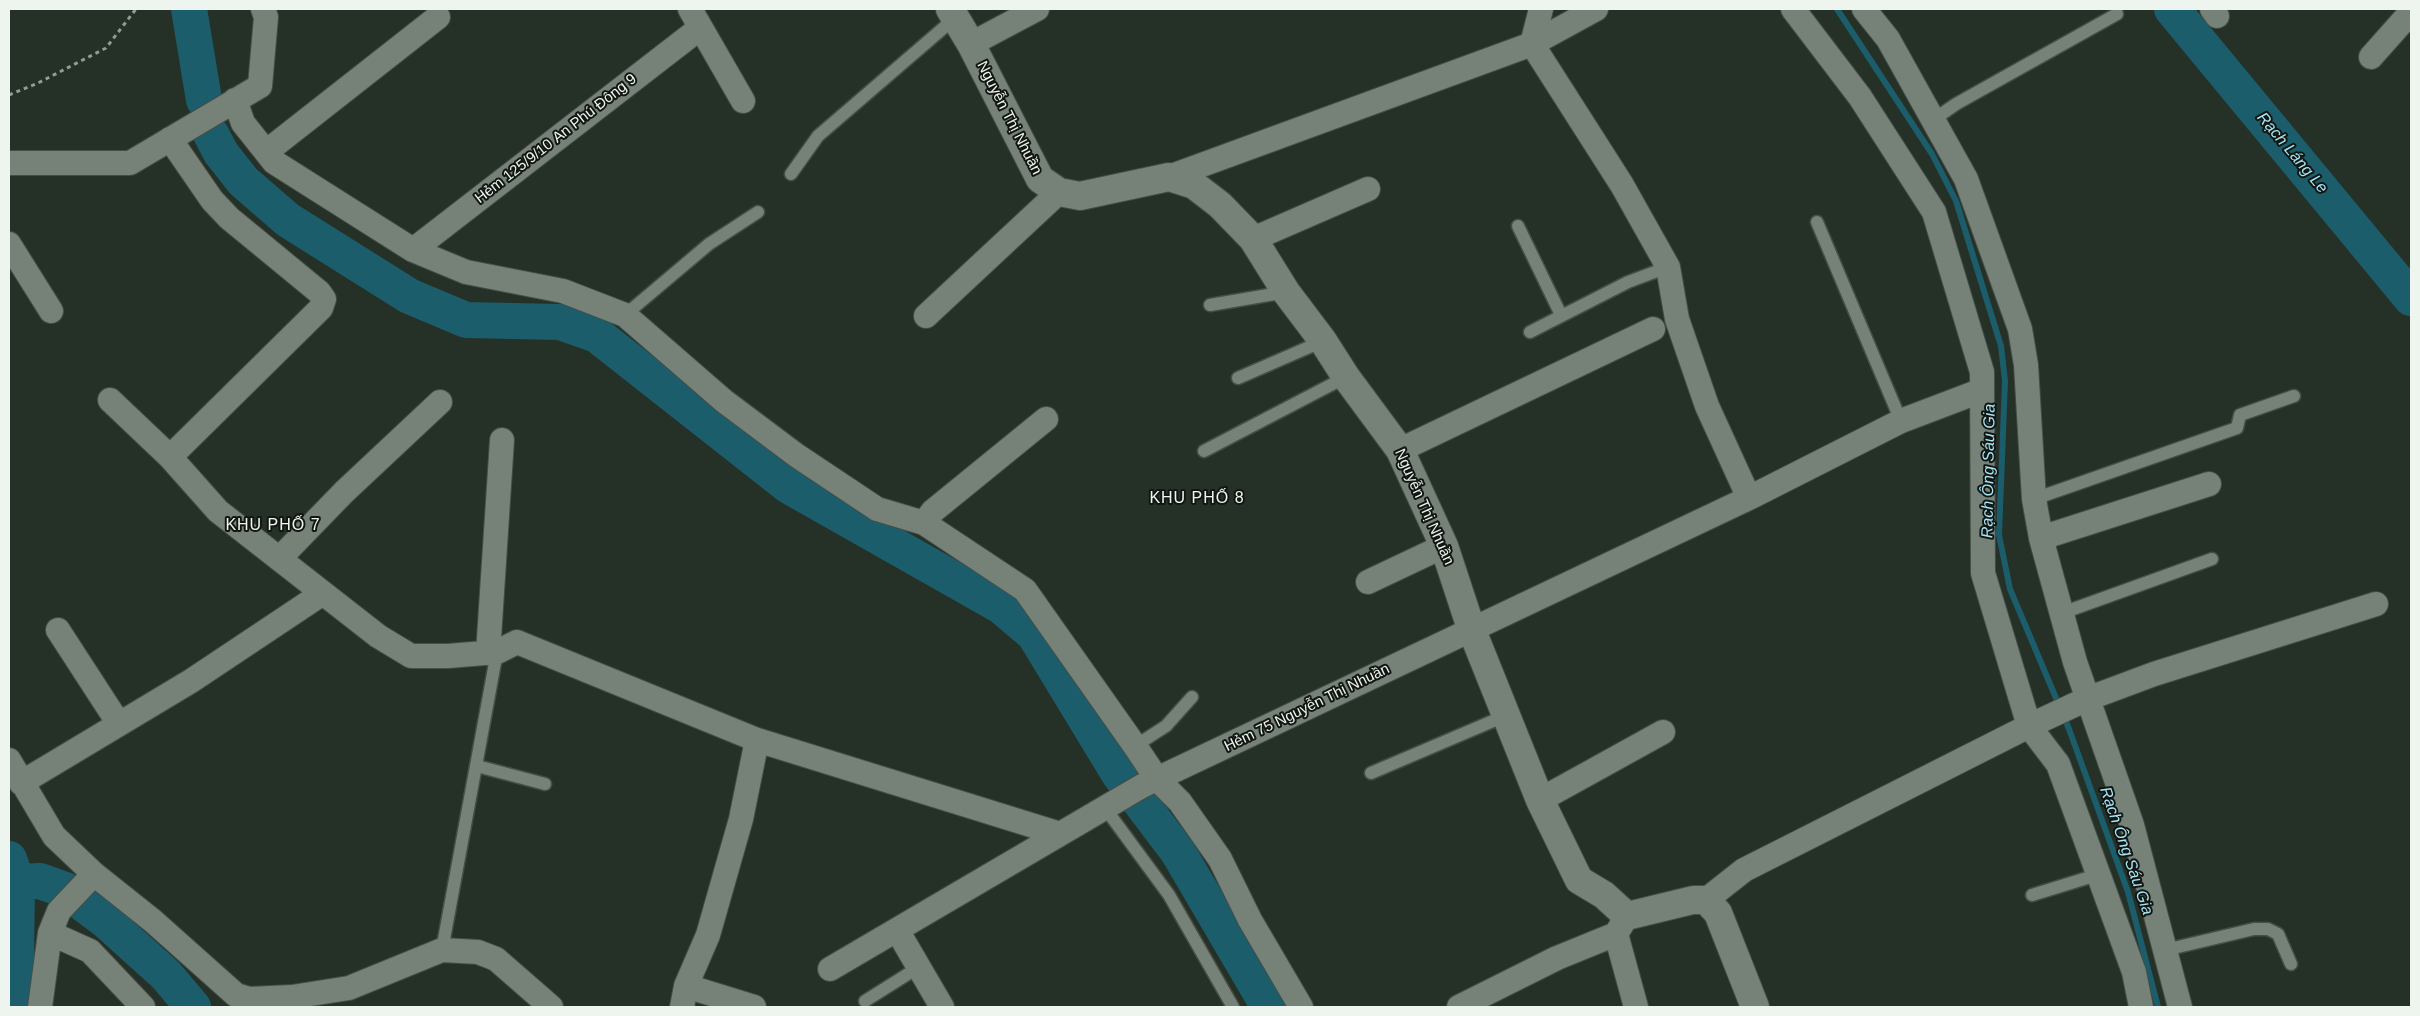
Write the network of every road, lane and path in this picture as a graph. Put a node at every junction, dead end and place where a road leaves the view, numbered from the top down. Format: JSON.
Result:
{"nodes":[{"id":1,"x":136,"y":9,"type":"edge"},
{"id":2,"x":1037,"y":9,"type":"edge"},
{"id":3,"x":1540,"y":9,"type":"edge"},
{"id":4,"x":1596,"y":9,"type":"edge"},
{"id":5,"x":1793,"y":9,"type":"edge"},
{"id":6,"x":1869,"y":10,"type":"edge"},
{"id":7,"x":269,"y":12,"type":"edge"},
{"id":8,"x":2411,"y":12,"type":"edge"},
{"id":9,"x":952,"y":13,"type":"edge"},
{"id":10,"x":2117,"y":14,"type":"dead end"},
{"id":11,"x":438,"y":17,"type":"dead end"},
{"id":12,"x":695,"y":18,"type":"edge"},
{"id":13,"x":971,"y":44,"type":"junction"},
{"id":14,"x":1532,"y":44,"type":"junction"},
{"id":15,"x":2371,"y":57,"type":"dead end"},
{"id":16,"x":9,"y":95,"type":"edge"},
{"id":17,"x":235,"y":100,"type":"junction"},
{"id":18,"x":743,"y":101,"type":"dead end"},
{"id":19,"x":1933,"y":120,"type":"junction"},
{"id":20,"x":170,"y":140,"type":"junction"},
{"id":21,"x":266,"y":152,"type":"junction"},
{"id":22,"x":9,"y":162,"type":"edge"},
{"id":23,"x":791,"y":174,"type":"dead end"},
{"id":24,"x":1169,"y":177,"type":"junction"},
{"id":25,"x":1368,"y":188,"type":"dead end"},
{"id":26,"x":1059,"y":192,"type":"junction"},
{"id":27,"x":758,"y":212,"type":"dead end"},
{"id":28,"x":1817,"y":222,"type":"dead end"},
{"id":29,"x":1518,"y":226,"type":"dead end"},
{"id":30,"x":1253,"y":240,"type":"junction"},
{"id":31,"x":9,"y":244,"type":"edge"},
{"id":32,"x":413,"y":250,"type":"junction"},
{"id":33,"x":1668,"y":267,"type":"junction"},
{"id":34,"x":1286,"y":292,"type":"junction"},
{"id":35,"x":1210,"y":305,"type":"dead end"},
{"id":36,"x":51,"y":311,"type":"dead end"},
{"id":37,"x":625,"y":315,"type":"junction"},
{"id":38,"x":1561,"y":315,"type":"junction"},
{"id":39,"x":926,"y":316,"type":"dead end"},
{"id":40,"x":1653,"y":329,"type":"dead end"},
{"id":41,"x":1530,"y":332,"type":"dead end"},
{"id":42,"x":1323,"y":341,"type":"junction"},
{"id":43,"x":1346,"y":377,"type":"junction"},
{"id":44,"x":1238,"y":378,"type":"dead end"},
{"id":45,"x":1980,"y":391,"type":"junction"},
{"id":46,"x":2294,"y":396,"type":"dead end"},
{"id":47,"x":110,"y":400,"type":"dead end"},
{"id":48,"x":440,"y":402,"type":"dead end"},
{"id":49,"x":1046,"y":418,"type":"dead end"},
{"id":50,"x":1901,"y":421,"type":"junction"},
{"id":51,"x":502,"y":440,"type":"dead end"},
{"id":52,"x":1400,"y":450,"type":"junction"},
{"id":53,"x":1204,"y":451,"type":"dead end"},
{"id":54,"x":170,"y":457,"type":"junction"},
{"id":55,"x":2209,"y":484,"type":"dead end"},
{"id":56,"x":1750,"y":498,"type":"junction"},
{"id":57,"x":2034,"y":499,"type":"junction"},
{"id":58,"x":924,"y":523,"type":"junction"},
{"id":59,"x":2041,"y":538,"type":"junction"},
{"id":60,"x":1444,"y":546,"type":"junction"},
{"id":61,"x":279,"y":559,"type":"junction"},
{"id":62,"x":2212,"y":559,"type":"dead end"},
{"id":63,"x":1368,"y":582,"type":"dead end"},
{"id":64,"x":323,"y":593,"type":"junction"},
{"id":65,"x":2376,"y":604,"type":"dead end"},
{"id":66,"x":2062,"y":613,"type":"junction"},
{"id":67,"x":1472,"y":628,"type":"junction"},
{"id":68,"x":58,"y":630,"type":"dead end"},
{"id":69,"x":492,"y":652,"type":"junction"},
{"id":70,"x":1192,"y":697,"type":"dead end"},
{"id":71,"x":2084,"y":701,"type":"junction"},
{"id":72,"x":1506,"y":715,"type":"junction"},
{"id":73,"x":2035,"y":723,"type":"junction"},
{"id":74,"x":119,"y":724,"type":"junction"},
{"id":75,"x":1662,"y":732,"type":"dead end"},
{"id":76,"x":757,"y":740,"type":"junction"},
{"id":77,"x":1135,"y":746,"type":"junction"},
{"id":78,"x":9,"y":760,"type":"edge"},
{"id":79,"x":477,"y":766,"type":"junction"},
{"id":80,"x":1371,"y":773,"type":"dead end"},
{"id":81,"x":21,"y":782,"type":"junction"},
{"id":82,"x":1149,"y":783,"type":"junction"},
{"id":83,"x":545,"y":784,"type":"dead end"},
{"id":84,"x":1540,"y":800,"type":"junction"},
{"id":85,"x":1109,"y":805,"type":"junction"},
{"id":86,"x":1060,"y":834,"type":"junction"},
{"id":87,"x":2100,"y":874,"type":"junction"},
{"id":88,"x":88,"y":879,"type":"junction"},
{"id":89,"x":2032,"y":895,"type":"dead end"},
{"id":90,"x":1706,"y":900,"type":"junction"},
{"id":91,"x":1622,"y":925,"type":"junction"},
{"id":92,"x":897,"y":930,"type":"junction"},
{"id":93,"x":50,"y":933,"type":"junction"},
{"id":94,"x":442,"y":950,"type":"junction"},
{"id":95,"x":2165,"y":950,"type":"junction"},
{"id":96,"x":2291,"y":964,"type":"dead end"},
{"id":97,"x":919,"y":967,"type":"junction"},
{"id":98,"x":830,"y":969,"type":"dead end"},
{"id":99,"x":684,"y":996,"type":"edge"},
{"id":100,"x":865,"y":1000,"type":"dead end"},
{"id":101,"x":40,"y":1007,"type":"edge"},
{"id":102,"x":143,"y":1007,"type":"edge"},
{"id":103,"x":551,"y":1007,"type":"edge"},
{"id":104,"x":754,"y":1007,"type":"edge"},
{"id":105,"x":942,"y":1007,"type":"edge"},
{"id":106,"x":1233,"y":1007,"type":"edge"},
{"id":107,"x":1301,"y":1007,"type":"edge"},
{"id":108,"x":1459,"y":1007,"type":"edge"},
{"id":109,"x":1636,"y":1007,"type":"edge"},
{"id":110,"x":1755,"y":1007,"type":"edge"},
{"id":111,"x":2141,"y":1007,"type":"edge"},
{"id":112,"x":2180,"y":1007,"type":"edge"}],
"edges":[{"from":1,"to":16,"type":"path"},
{"from":2,"to":13,"type":"street"},
{"from":3,"to":14,"type":"street"},
{"from":4,"to":14,"type":"street"},
{"from":5,"to":45,"type":"street"},
{"from":6,"to":19,"type":"street"},
{"from":7,"to":17,"type":"street"},
{"from":8,"to":15,"type":"street"},
{"from":9,"to":13,"type":"street","name":"Nguyễn Thị Nhuần"},
{"from":9,"to":23,"type":"lane"},
{"from":10,"to":19,"type":"lane"},
{"from":11,"to":21,"type":"street"},
{"from":12,"to":18,"type":"street"},
{"from":12,"to":32,"type":"street","name":"Hẻm 125/9/10 An Phú Đông 9"},
{"from":13,"to":26,"type":"street","name":"Nguyễn Thị Nhuần"},
{"from":14,"to":24,"type":"street"},
{"from":14,"to":33,"type":"street"},
{"from":17,"to":20,"type":"street"},
{"from":17,"to":21,"type":"street"},
{"from":19,"to":57,"type":"street"},
{"from":20,"to":22,"type":"street"},
{"from":20,"to":54,"type":"street"},
{"from":21,"to":32,"type":"street"},
{"from":24,"to":26,"type":"street","name":"Nguyễn Thị Nhuần"},
{"from":24,"to":30,"type":"street","name":"Nguyễn Thị Nhuần"},
{"from":25,"to":30,"type":"street"},
{"from":26,"to":39,"type":"street"},
{"from":27,"to":37,"type":"lane"},
{"from":28,"to":50,"type":"lane"},
{"from":29,"to":38,"type":"lane"},
{"from":30,"to":34,"type":"street","name":"Nguyễn Thị Nhuần"},
{"from":31,"to":36,"type":"street"},
{"from":32,"to":37,"type":"street"},
{"from":33,"to":38,"type":"lane"},
{"from":33,"to":56,"type":"street"},
{"from":34,"to":35,"type":"lane"},
{"from":34,"to":42,"type":"street","name":"Nguyễn Thị Nhuần"},
{"from":37,"to":58,"type":"street"},
{"from":38,"to":41,"type":"lane"},
{"from":40,"to":52,"type":"street"},
{"from":42,"to":43,"type":"street","name":"Nguyễn Thị Nhuần"},
{"from":42,"to":44,"type":"lane"},
{"from":43,"to":52,"type":"street","name":"Nguyễn Thị Nhuần"},
{"from":43,"to":53,"type":"lane"},
{"from":45,"to":50,"type":"street","name":"Hẻm 75 Nguyễn Thị Nhuần"},
{"from":45,"to":73,"type":"street"},
{"from":46,"to":57,"type":"lane"},
{"from":47,"to":54,"type":"street"},
{"from":48,"to":61,"type":"street"},
{"from":49,"to":58,"type":"street"},
{"from":50,"to":56,"type":"street","name":"Hẻm 75 Nguyễn Thị Nhuần"},
{"from":51,"to":69,"type":"street"},
{"from":52,"to":60,"type":"street","name":"Nguyễn Thị Nhuần"},
{"from":54,"to":61,"type":"street"},
{"from":55,"to":59,"type":"street"},
{"from":56,"to":67,"type":"street","name":"Hẻm 75 Nguyễn Thị Nhuần"},
{"from":57,"to":59,"type":"street"},
{"from":58,"to":77,"type":"street"},
{"from":59,"to":66,"type":"street"},
{"from":60,"to":63,"type":"street"},
{"from":60,"to":67,"type":"street","name":"Nguyễn Thị Nhuần"},
{"from":61,"to":64,"type":"street"},
{"from":62,"to":66,"type":"lane"},
{"from":64,"to":69,"type":"street"},
{"from":64,"to":74,"type":"street"},
{"from":65,"to":71,"type":"street"},
{"from":66,"to":71,"type":"street"},
{"from":67,"to":72,"type":"street","name":"Nguyễn Thị Nhuần"},
{"from":67,"to":82,"type":"street","name":"Hẻm 75 Nguyễn Thị Nhuần"},
{"from":68,"to":74,"type":"street"},
{"from":69,"to":76,"type":"street"},
{"from":69,"to":79,"type":"lane"},
{"from":70,"to":77,"type":"lane"},
{"from":71,"to":73,"type":"street"},
{"from":71,"to":95,"type":"street"},
{"from":72,"to":80,"type":"lane"},
{"from":72,"to":84,"type":"street","name":"Nguyễn Thị Nhuần"},
{"from":73,"to":87,"type":"street"},
{"from":73,"to":90,"type":"street"},
{"from":74,"to":81,"type":"street"},
{"from":75,"to":84,"type":"street"},
{"from":76,"to":86,"type":"street"},
{"from":76,"to":99,"type":"street"},
{"from":77,"to":82,"type":"street"},
{"from":78,"to":81,"type":"street"},
{"from":79,"to":83,"type":"lane"},
{"from":79,"to":94,"type":"lane"},
{"from":81,"to":88,"type":"street"},
{"from":82,"to":85,"type":"street","name":"Hẻm 75 Nguyễn Thị Nhuần"},
{"from":82,"to":107,"type":"street"},
{"from":84,"to":91,"type":"street","name":"Nguyễn Thị Nhuần"},
{"from":85,"to":86,"type":"street","name":"Hẻm 75 Nguyễn Thị Nhuần"},
{"from":85,"to":106,"type":"lane"},
{"from":86,"to":92,"type":"street","name":"Hẻm 75 Nguyễn Thị Nhuần"},
{"from":87,"to":89,"type":"lane"},
{"from":87,"to":111,"type":"street"},
{"from":88,"to":93,"type":"street"},
{"from":88,"to":94,"type":"street"},
{"from":90,"to":91,"type":"street"},
{"from":90,"to":110,"type":"street"},
{"from":91,"to":108,"type":"street"},
{"from":91,"to":109,"type":"street"},
{"from":92,"to":97,"type":"street"},
{"from":92,"to":98,"type":"street","name":"Hẻm 75 Nguyễn Thị Nhuần"},
{"from":93,"to":101,"type":"street"},
{"from":93,"to":102,"type":"street"},
{"from":94,"to":103,"type":"street"},
{"from":95,"to":96,"type":"lane"},
{"from":95,"to":112,"type":"street"},
{"from":97,"to":100,"type":"lane"},
{"from":97,"to":105,"type":"street"},
{"from":99,"to":104,"type":"street"}]}
